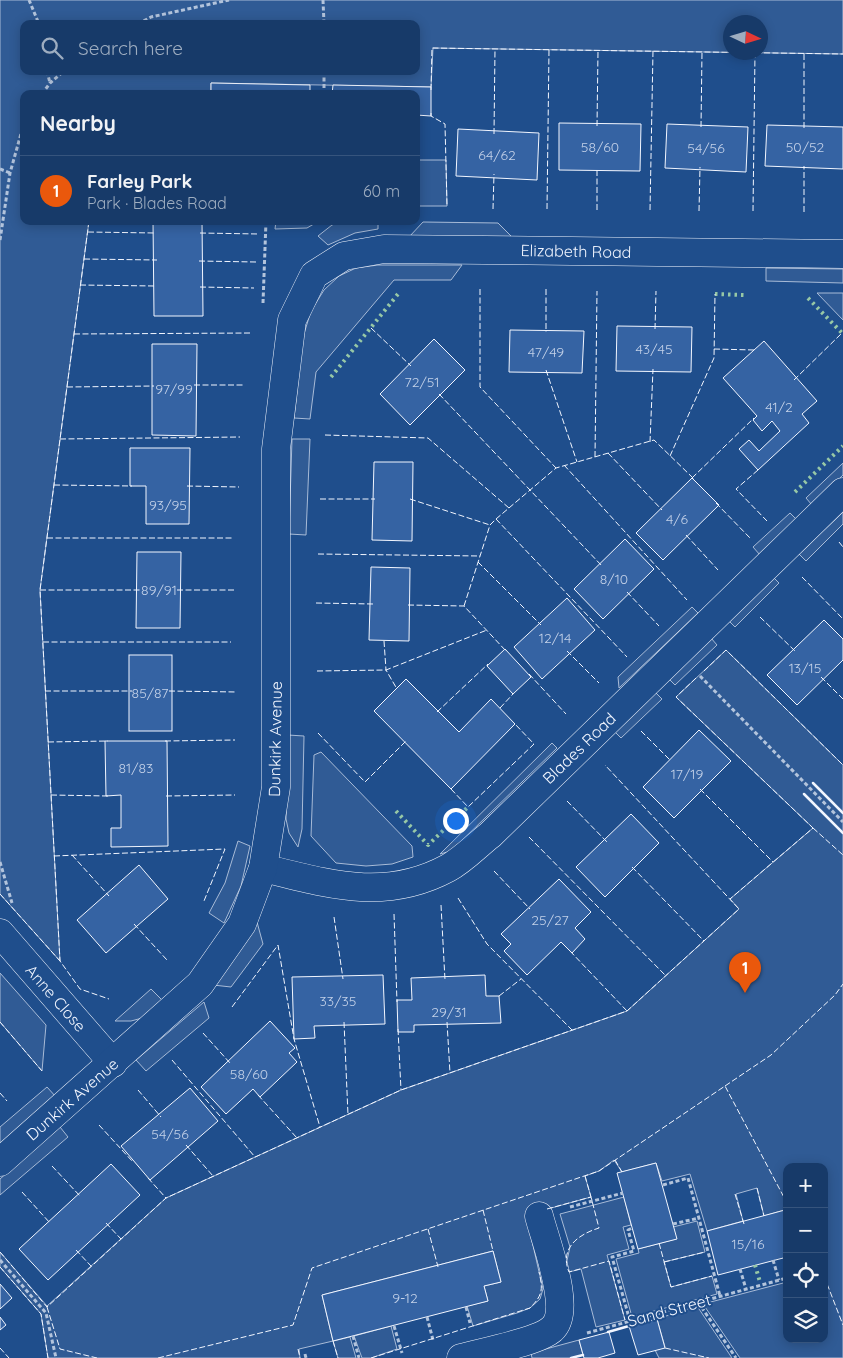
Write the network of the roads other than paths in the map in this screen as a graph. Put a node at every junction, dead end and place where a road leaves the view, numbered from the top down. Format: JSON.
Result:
{"nodes":[{"id":1,"x":843,"y":254,"type":"edge"},
{"id":2,"x":314,"y":275,"type":"joint"},
{"id":3,"x":843,"y":492,"type":"edge"},
{"id":4,"x":263,"y":868,"type":"junction"},
{"id":5,"x":0,"y":933,"type":"edge"},
{"id":6,"x":113,"y":1063,"type":"junction"},
{"id":7,"x":0,"y":1162,"type":"edge"},
{"id":8,"x":539,"y":1216,"type":"road end"},
{"id":9,"x":461,"y":1358,"type":"edge"}],
"edges":[{"from":1,"to":2,"type":"street","name":"Elizabeth Road"},
{"from":2,"to":4,"type":"street","name":"Dunkirk Avenue"},
{"from":3,"to":4,"type":"street","name":"Blades Road"},
{"from":4,"to":6,"type":"street","name":"Dunkirk Avenue"},
{"from":5,"to":6,"type":"street","name":"Anne Close"},
{"from":6,"to":7,"type":"street","name":"Dunkirk Avenue"},
{"from":8,"to":9,"type":"street"}]}
